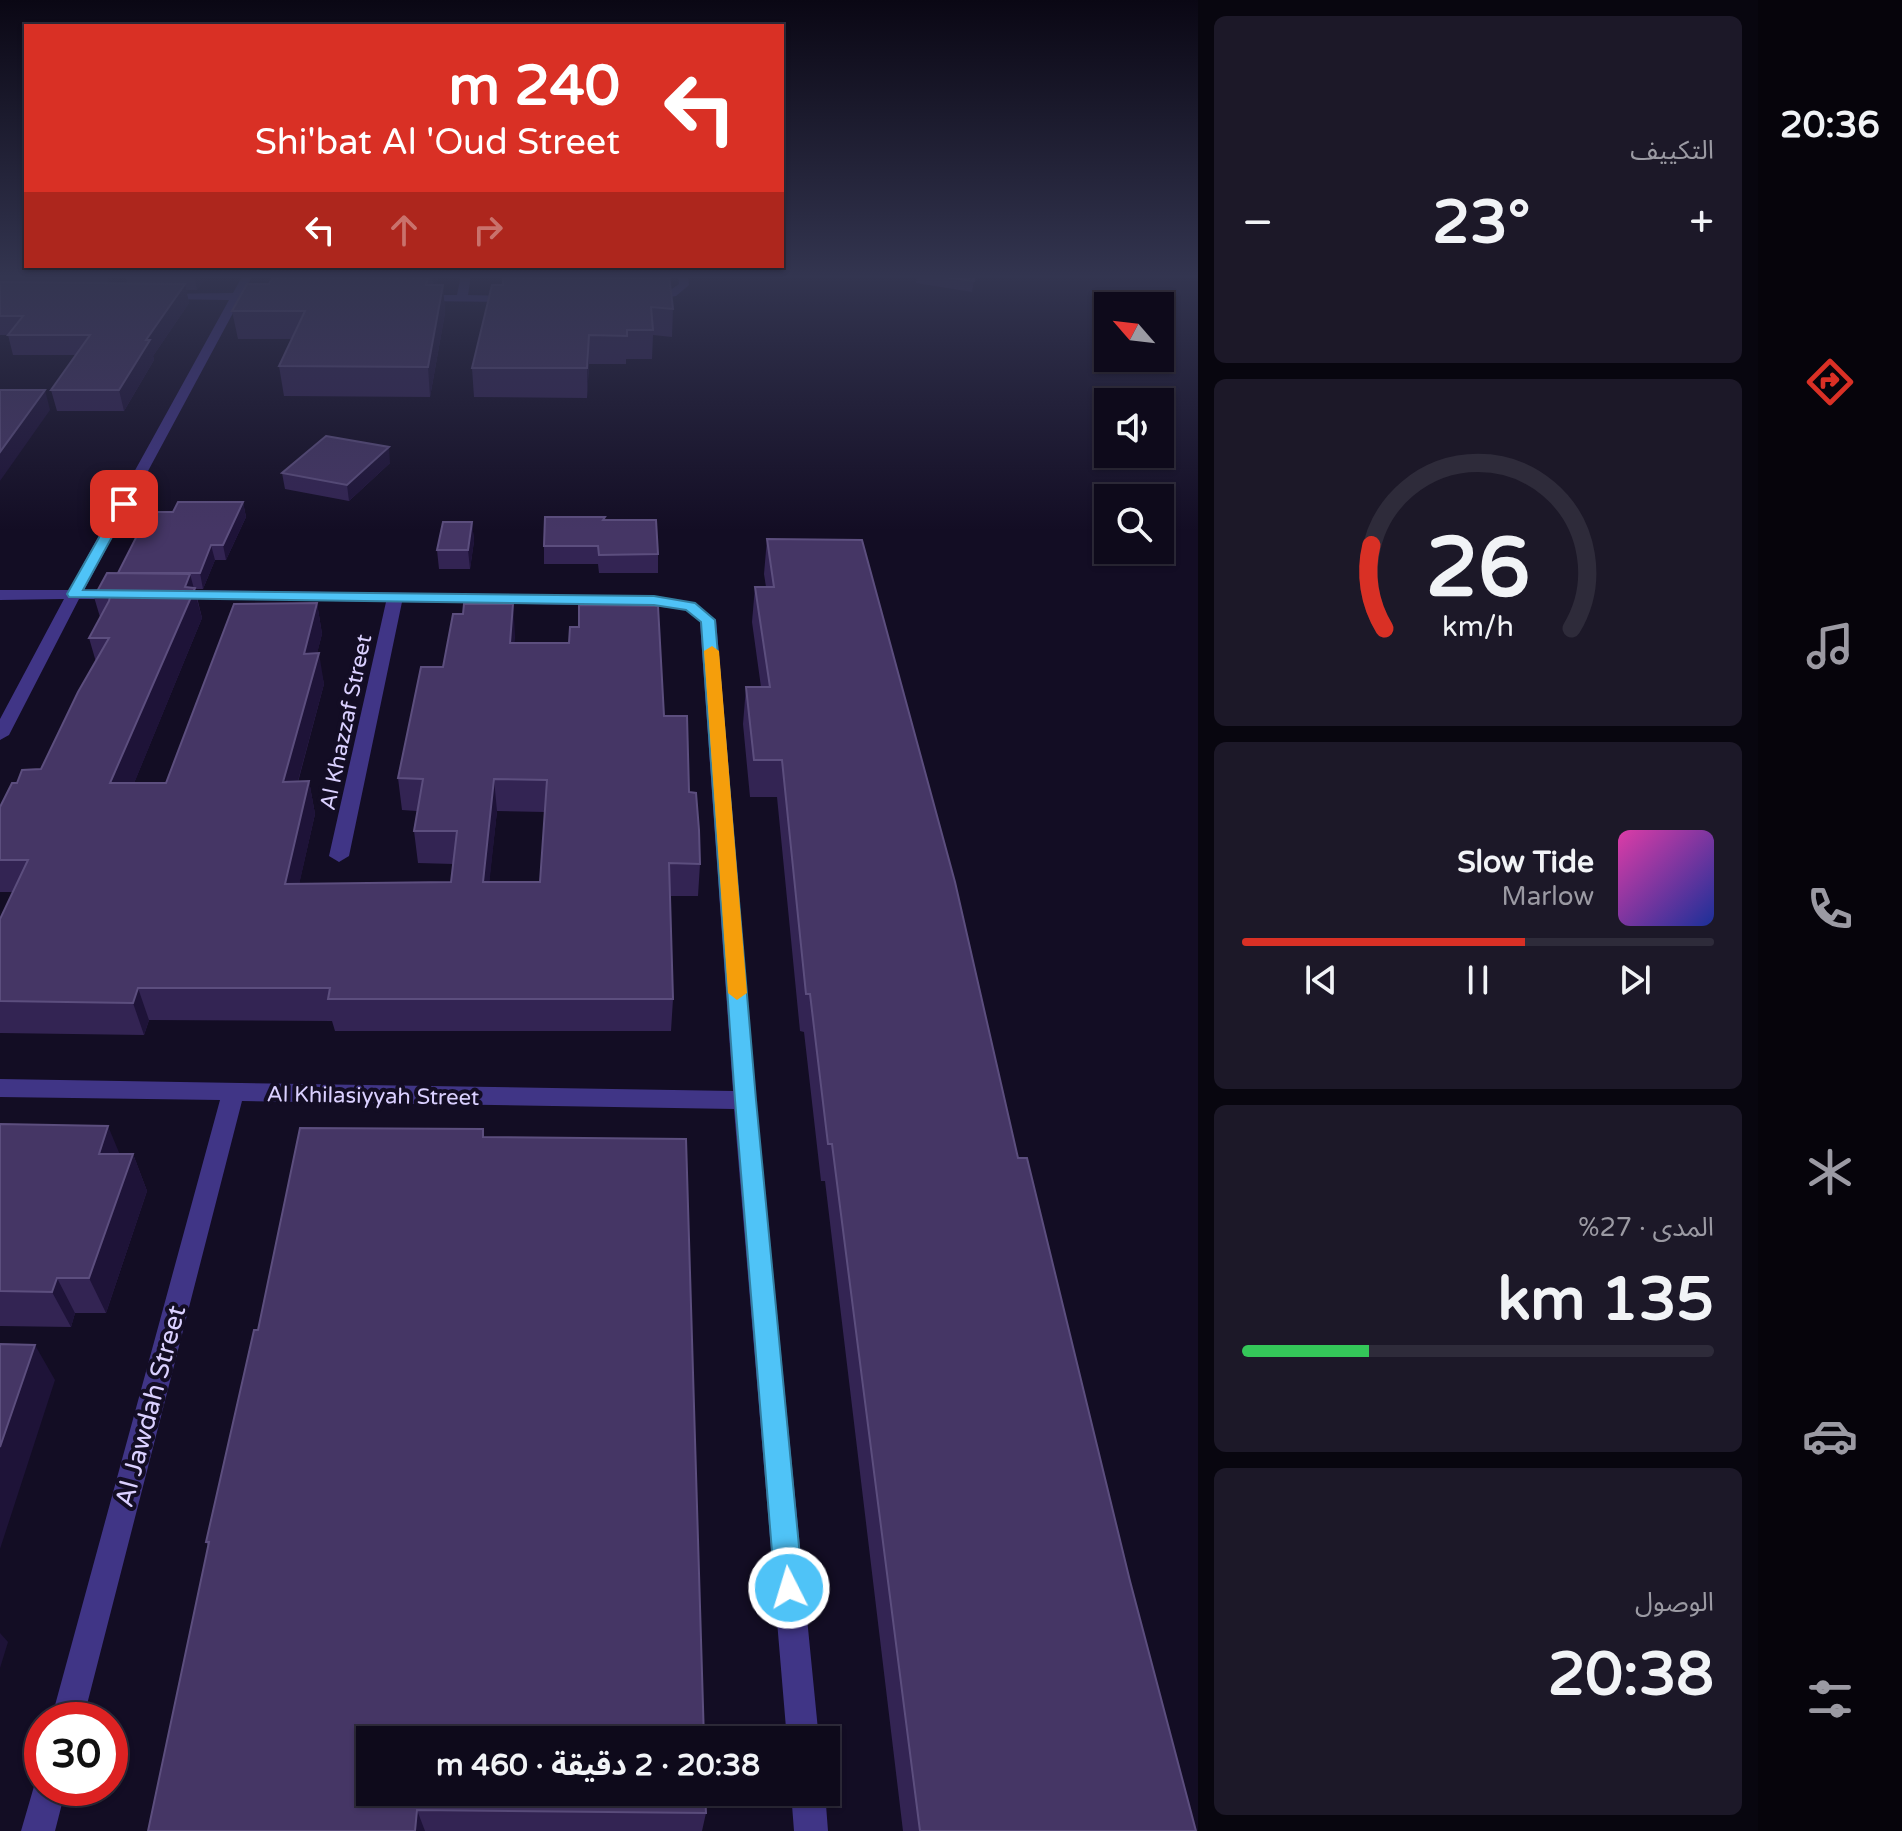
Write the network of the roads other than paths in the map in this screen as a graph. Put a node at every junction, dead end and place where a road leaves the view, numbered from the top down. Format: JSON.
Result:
{"nodes":[{"id":1,"x":201,"y":360,"type":"edge"},
{"id":2,"x":74,"y":594,"type":"junction"},
{"id":3,"x":0,"y":595,"type":"edge"},
{"id":4,"x":395,"y":598,"type":"junction"},
{"id":5,"x":0,"y":735,"type":"edge"},
{"id":6,"x":339,"y":856,"type":"dead end"},
{"id":7,"x":0,"y":1088,"type":"edge"},
{"id":8,"x":233,"y":1093,"type":"junction"},
{"id":9,"x":745,"y":1100,"type":"junction"},
{"id":10,"x":72,"y":1702,"type":"edge"},
{"id":11,"x":802,"y":1726,"type":"edge"},
{"id":12,"x":44,"y":1806,"type":"edge"},
{"id":13,"x":809,"y":1806,"type":"edge"},
{"id":14,"x":38,"y":1831,"type":"edge"},
{"id":15,"x":811,"y":1831,"type":"edge"}],
"edges":[{"from":1,"to":2,"type":"street"},
{"from":2,"to":3,"type":"street"},
{"from":2,"to":4,"type":"street"},
{"from":2,"to":5,"type":"street"},
{"from":4,"to":6,"type":"street","name":"Al Khazzaf Street"},
{"from":4,"to":9,"type":"street"},
{"from":7,"to":8,"type":"street","name":"Al Khilasiyyah Street"},
{"from":8,"to":9,"type":"street","name":"Al Khilasiyyah Street"},
{"from":8,"to":10,"type":"street","name":"Al Jawdah Street"},
{"from":9,"to":11,"type":"street"},
{"from":12,"to":14,"type":"street"},
{"from":13,"to":15,"type":"street"}]}
